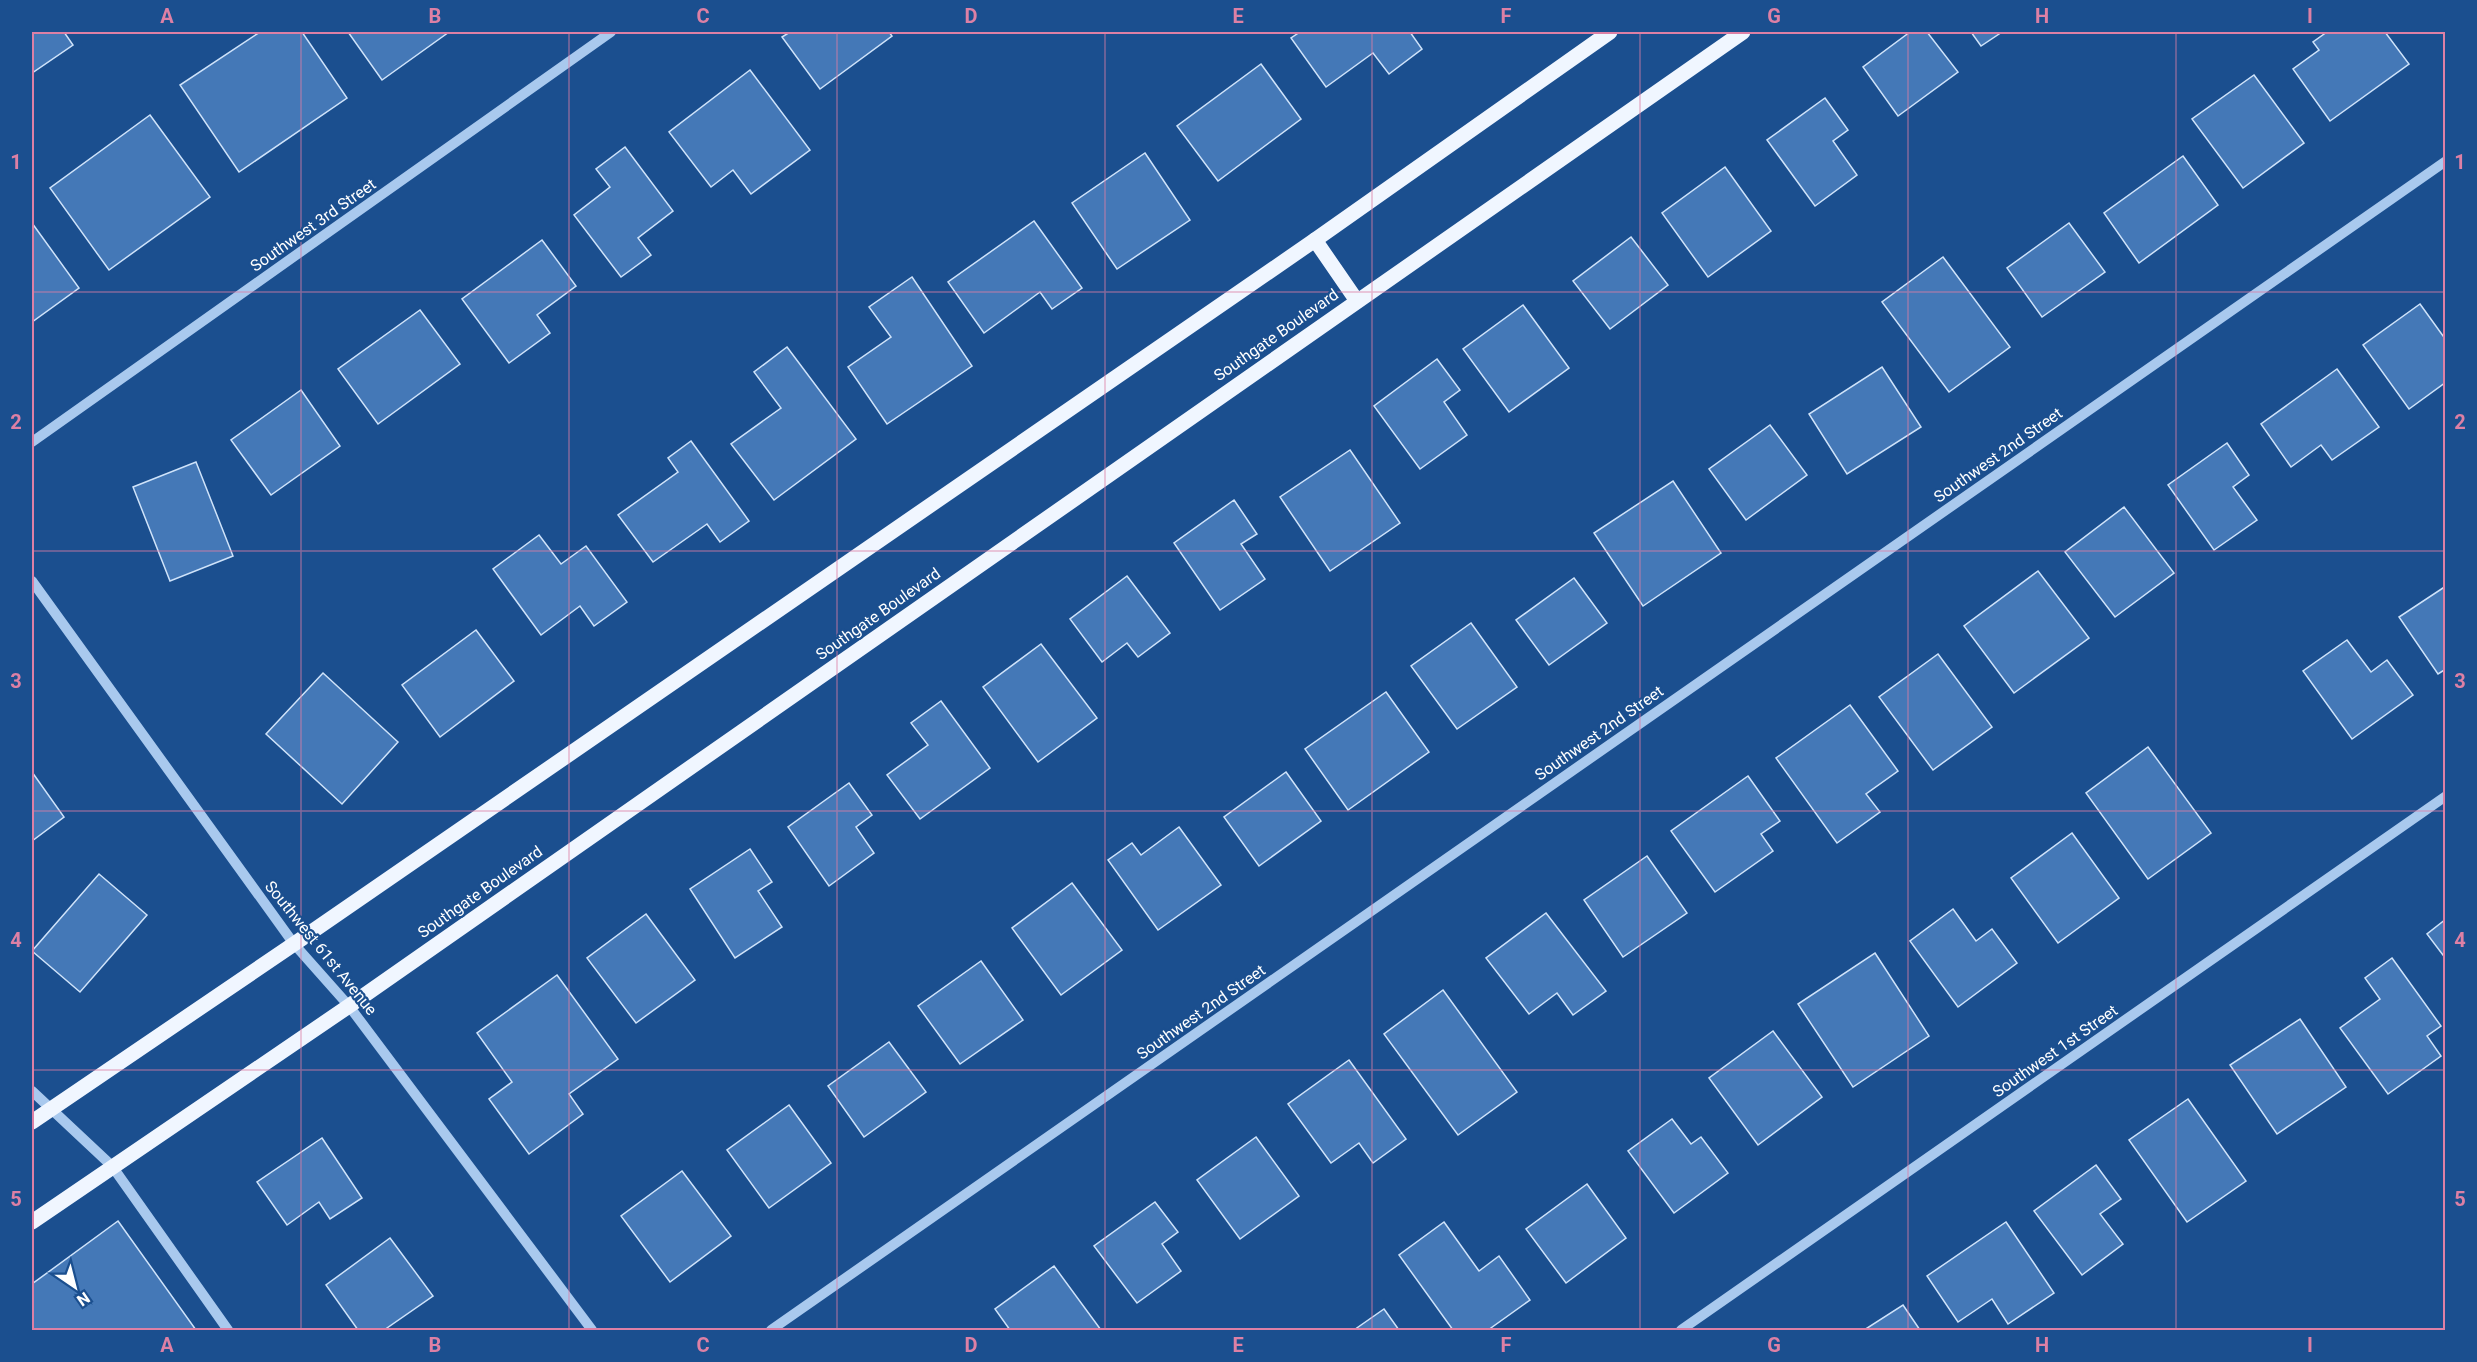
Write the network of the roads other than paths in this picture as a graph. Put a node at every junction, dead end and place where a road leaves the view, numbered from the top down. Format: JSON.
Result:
{"nodes":[{"id":1,"x":611,"y":32,"type":"edge"},
{"id":2,"x":1611,"y":32,"type":"edge"},
{"id":3,"x":1743,"y":32,"type":"edge"},
{"id":4,"x":2445,"y":161,"type":"edge"},
{"id":5,"x":1315,"y":240,"type":"junction"},
{"id":6,"x":1357,"y":301,"type":"junction"},
{"id":7,"x":32,"y":442,"type":"edge"},
{"id":8,"x":32,"y":581,"type":"edge"},
{"id":9,"x":2445,"y":796,"type":"edge"},
{"id":10,"x":294,"y":944,"type":"junction"},
{"id":11,"x":349,"y":1006,"type":"junction"},
{"id":12,"x":32,"y":1091,"type":"edge"},
{"id":13,"x":51,"y":1108,"type":"junction"},
{"id":14,"x":32,"y":1122,"type":"edge"},
{"id":15,"x":112,"y":1166,"type":"junction"},
{"id":16,"x":32,"y":1222,"type":"edge"},
{"id":17,"x":228,"y":1330,"type":"edge"},
{"id":18,"x":592,"y":1330,"type":"edge"},
{"id":19,"x":771,"y":1330,"type":"edge"},
{"id":20,"x":1681,"y":1330,"type":"edge"}],
"edges":[{"from":1,"to":7,"type":"street","name":"Southwest 3rd Street"},
{"from":2,"to":5,"type":"main road"},
{"from":3,"to":6,"type":"main road","name":"Southgate Boulevard"},
{"from":4,"to":19,"type":"street","name":"Southwest 2nd Street"},
{"from":5,"to":6,"type":"main road"},
{"from":5,"to":10,"type":"main road"},
{"from":6,"to":11,"type":"main road","name":"Southgate Boulevard"},
{"from":8,"to":10,"type":"street","name":"Southwest 61st Avenue"},
{"from":9,"to":20,"type":"street","name":"Southwest 1st Street"},
{"from":10,"to":11,"type":"street","name":"Southwest 61st Avenue"},
{"from":10,"to":13,"type":"main road"},
{"from":11,"to":15,"type":"main road","name":"Southgate Boulevard"},
{"from":11,"to":18,"type":"street","name":"Southwest 61st Avenue"},
{"from":12,"to":13,"type":"street"},
{"from":13,"to":14,"type":"main road"},
{"from":13,"to":15,"type":"street"},
{"from":15,"to":16,"type":"main road","name":"Southgate Boulevard"},
{"from":15,"to":17,"type":"street"}]}
